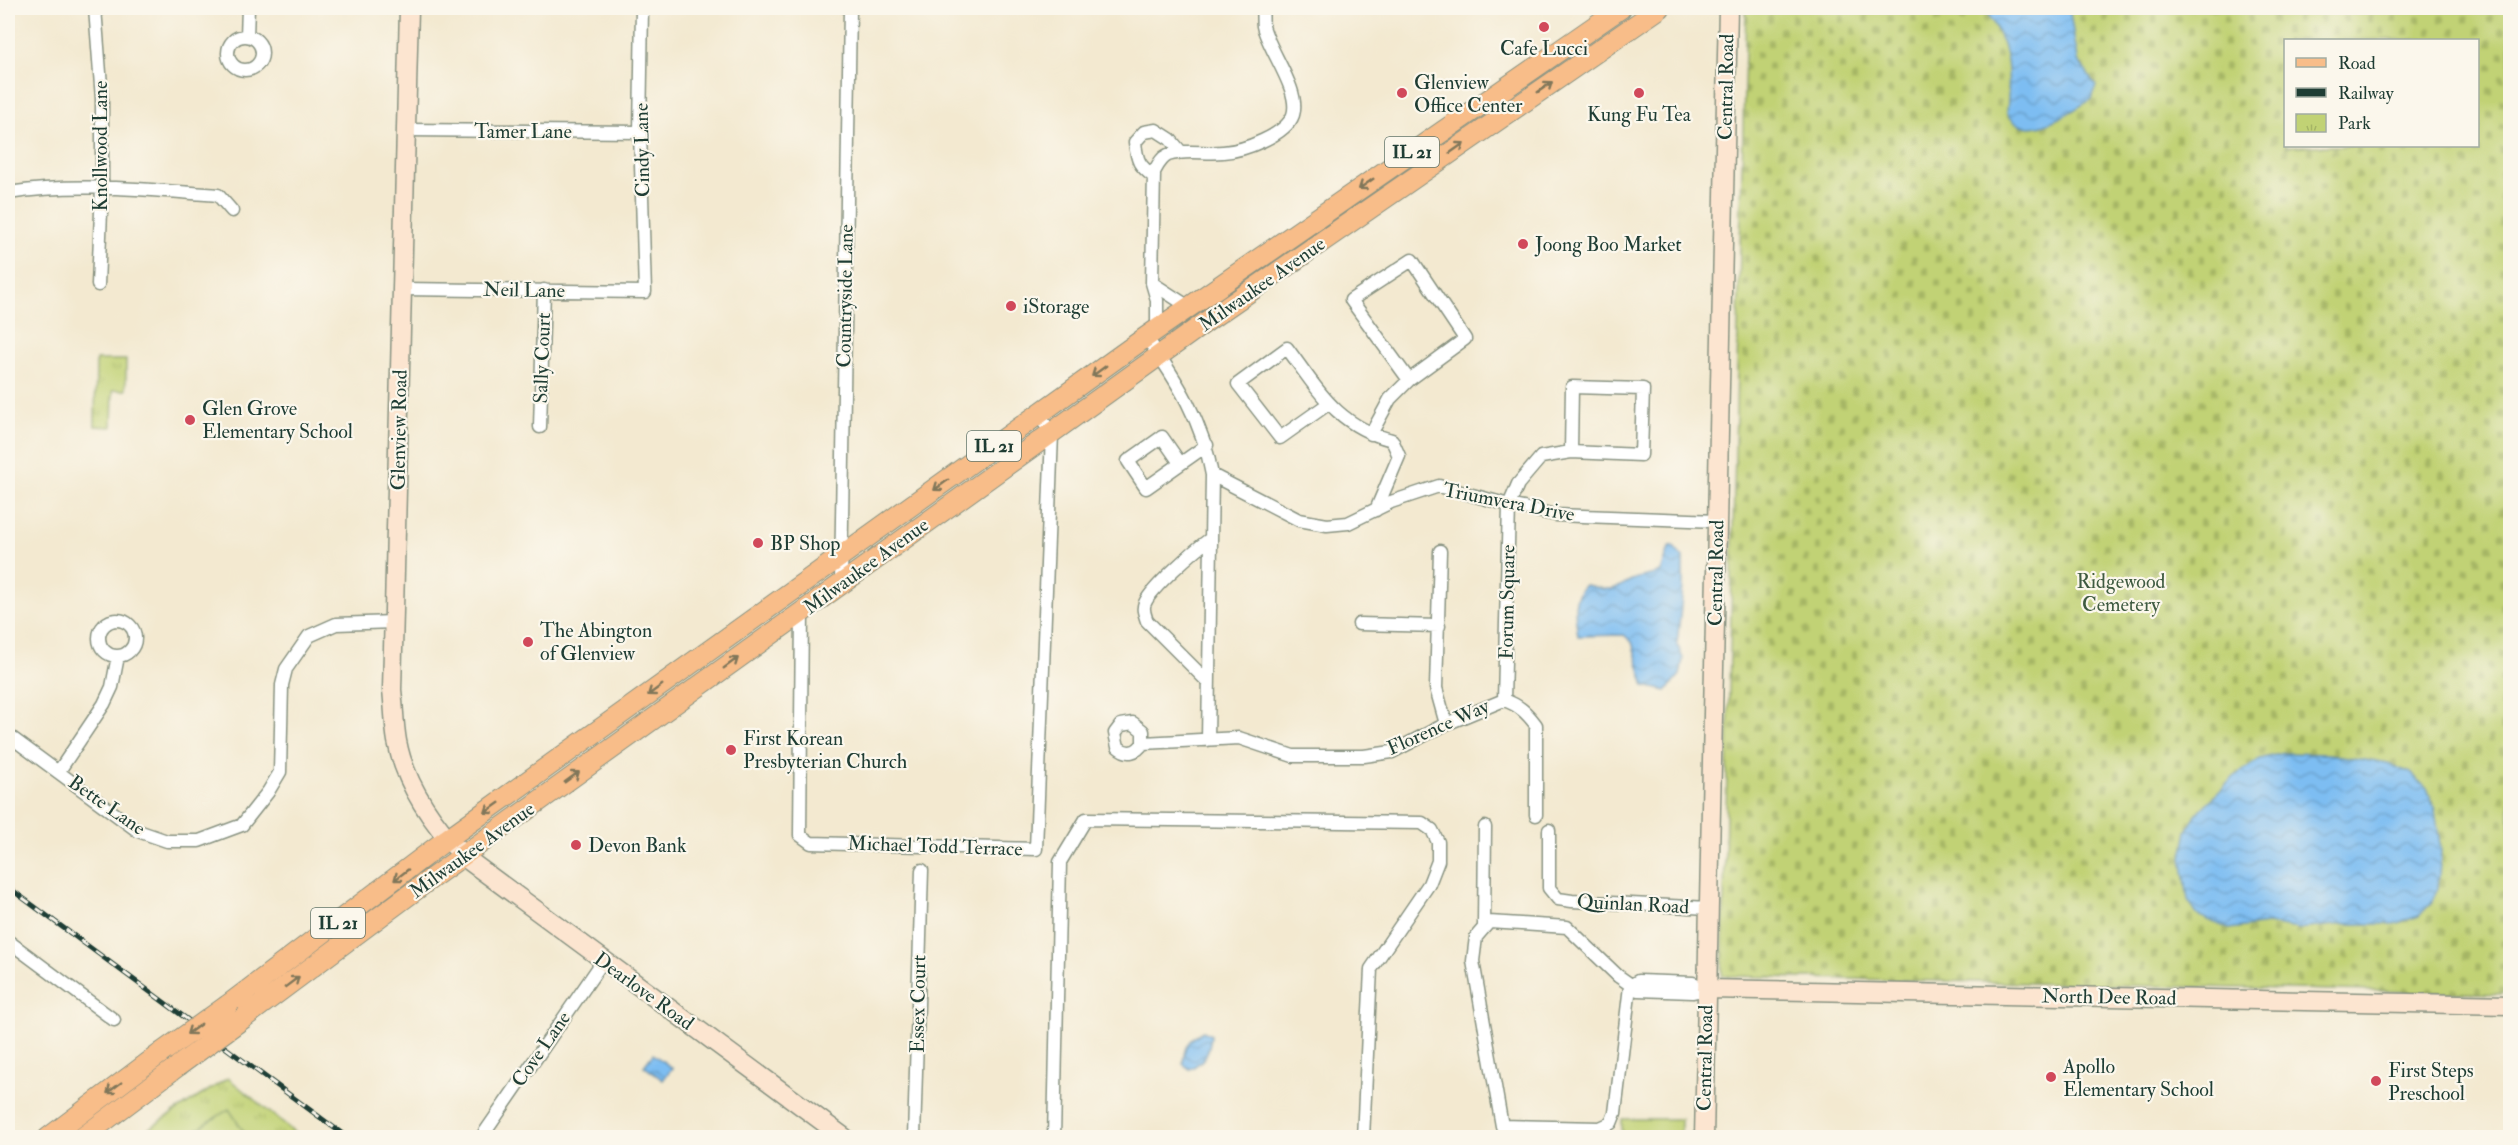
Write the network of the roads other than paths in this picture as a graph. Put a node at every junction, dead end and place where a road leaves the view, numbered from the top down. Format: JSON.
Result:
{"nodes":[{"id":1,"x":95,"y":8,"type":"edge"},
{"id":2,"x":248,"y":8,"type":"edge"},
{"id":3,"x":409,"y":8,"type":"edge"},
{"id":4,"x":642,"y":8,"type":"edge"},
{"id":5,"x":850,"y":8,"type":"edge"},
{"id":6,"x":1262,"y":8,"type":"edge"},
{"id":7,"x":1621,"y":8,"type":"edge"},
{"id":8,"x":1660,"y":8,"type":"edge"},
{"id":9,"x":1728,"y":8,"type":"edge"},
{"id":10,"x":248,"y":36,"type":"dead end"},
{"id":11,"x":1560,"y":50,"type":"junction"},
{"id":12,"x":1489,"y":126,"type":"junction"},
{"id":13,"x":407,"y":130,"type":"junction"},
{"id":14,"x":640,"y":132,"type":"junction"},
{"id":15,"x":1181,"y":152,"type":"junction"},
{"id":16,"x":1154,"y":177,"type":"junction"},
{"id":17,"x":102,"y":186,"type":"junction"},
{"id":18,"x":8,"y":193,"type":"edge"},
{"id":19,"x":232,"y":211,"type":"dead end"},
{"id":20,"x":1152,"y":283,"type":"junction"},
{"id":21,"x":98,"y":285,"type":"dead end"},
{"id":22,"x":402,"y":289,"type":"junction"},
{"id":23,"x":544,"y":290,"type":"junction"},
{"id":24,"x":645,"y":292,"type":"joint"},
{"id":25,"x":1189,"y":307,"type":"junction"},
{"id":26,"x":1152,"y":333,"type":"junction"},
{"id":27,"x":1160,"y":356,"type":"junction"},
{"id":28,"x":1409,"y":380,"type":"junction"},
{"id":29,"x":1328,"y":404,"type":"junction"},
{"id":30,"x":1038,"y":414,"type":"junction"},
{"id":31,"x":540,"y":427,"type":"dead end"},
{"id":32,"x":1052,"y":434,"type":"junction"},
{"id":33,"x":1371,"y":434,"type":"junction"},
{"id":34,"x":1207,"y":445,"type":"junction"},
{"id":35,"x":1570,"y":452,"type":"junction"},
{"id":36,"x":1180,"y":463,"type":"dead end"},
{"id":37,"x":1212,"y":475,"type":"junction"},
{"id":38,"x":1509,"y":505,"type":"junction"},
{"id":39,"x":1376,"y":510,"type":"junction"},
{"id":40,"x":1717,"y":521,"type":"junction"},
{"id":41,"x":1210,"y":539,"type":"junction"},
{"id":42,"x":1440,"y":551,"type":"dead end"},
{"id":43,"x":841,"y":556,"type":"junction"},
{"id":44,"x":841,"y":584,"type":"junction"},
{"id":45,"x":802,"y":612,"type":"junction"},
{"id":46,"x":394,"y":622,"type":"junction"},
{"id":47,"x":1359,"y":624,"type":"dead end"},
{"id":48,"x":1439,"y":626,"type":"junction"},
{"id":49,"x":118,"y":656,"type":"dead end"},
{"id":50,"x":1208,"y":682,"type":"junction"},
{"id":51,"x":1504,"y":699,"type":"junction"},
{"id":52,"x":1446,"y":724,"type":"junction"},
{"id":53,"x":8,"y":735,"type":"edge"},
{"id":54,"x":1208,"y":740,"type":"junction"},
{"id":55,"x":1143,"y":743,"type":"dead end"},
{"id":56,"x":59,"y":771,"type":"junction"},
{"id":57,"x":1536,"y":815,"type":"dead end"},
{"id":58,"x":1485,"y":827,"type":"dead end"},
{"id":59,"x":1549,"y":830,"type":"dead end"},
{"id":60,"x":447,"y":839,"type":"junction"},
{"id":61,"x":464,"y":857,"type":"junction"},
{"id":62,"x":921,"y":870,"type":"dead end"},
{"id":63,"x":1709,"y":908,"type":"junction"},
{"id":64,"x":1486,"y":923,"type":"junction"},
{"id":65,"x":8,"y":941,"type":"edge"},
{"id":66,"x":603,"y":961,"type":"junction"},
{"id":67,"x":1630,"y":986,"type":"junction"},
{"id":68,"x":1707,"y":988,"type":"junction"},
{"id":69,"x":2511,"y":1005,"type":"edge"},
{"id":70,"x":114,"y":1020,"type":"dead end"},
{"id":71,"x":48,"y":1137,"type":"edge"},
{"id":72,"x":82,"y":1137,"type":"edge"},
{"id":73,"x":481,"y":1137,"type":"edge"},
{"id":74,"x":845,"y":1137,"type":"edge"},
{"id":75,"x":915,"y":1137,"type":"edge"},
{"id":76,"x":1054,"y":1137,"type":"edge"},
{"id":77,"x":1363,"y":1137,"type":"edge"},
{"id":78,"x":1704,"y":1137,"type":"edge"}],
"edges":[{"from":1,"to":17,"type":"street","name":"Knollwood Lane"},
{"from":2,"to":10,"type":"street"},
{"from":3,"to":13,"type":"main road","name":"Glenview Road"},
{"from":4,"to":14,"type":"street","name":"Cindy Lane"},
{"from":5,"to":43,"type":"street","name":"Countryside Lane"},
{"from":6,"to":15,"type":"street"},
{"from":7,"to":11,"type":"main road","name":"Milwaukee Avenue","number":"IL 21"},
{"from":12,"to":8,"type":"main road","name":"Milwaukee Avenue","number":"IL 21","one_way":true},
{"from":9,"to":40,"type":"main road","name":"Central Road"},
{"from":11,"to":12,"type":"main road"},
{"from":11,"to":25,"type":"main road","name":"Milwaukee Avenue","number":"IL 21","one_way":true},
{"from":27,"to":12,"type":"main road","name":"Milwaukee Avenue","number":"IL 21","one_way":true},
{"from":13,"to":14,"type":"street","name":"Tamer Lane"},
{"from":13,"to":22,"type":"main road","name":"Glenview Road"},
{"from":14,"to":24,"type":"street","name":"Cindy Lane"},
{"from":15,"to":16,"type":"street"},
{"from":15,"to":16,"type":"street"},
{"from":16,"to":20,"type":"street"},
{"from":17,"to":18,"type":"street"},
{"from":17,"to":19,"type":"street"},
{"from":17,"to":21,"type":"street","name":"Knollwood Lane"},
{"from":20,"to":25,"type":"street"},
{"from":20,"to":26,"type":"street"},
{"from":22,"to":23,"type":"street","name":"Neil Lane"},
{"from":22,"to":46,"type":"main road","name":"Glenview Road"},
{"from":23,"to":24,"type":"street","name":"Neil Lane"},
{"from":23,"to":31,"type":"street","name":"Sally Court"},
{"from":25,"to":26,"type":"main road","name":"Milwaukee Avenue","number":"IL 21"},
{"from":26,"to":27,"type":"street"},
{"from":26,"to":30,"type":"main road","name":"Milwaukee Avenue","number":"IL 21","one_way":true},
{"from":27,"to":32,"type":"main road","name":"Milwaukee Avenue","number":"IL 21"},
{"from":27,"to":34,"type":"street"},
{"from":28,"to":28,"type":"street"},
{"from":28,"to":33,"type":"street"},
{"from":29,"to":29,"type":"street"},
{"from":29,"to":33,"type":"street"},
{"from":30,"to":32,"type":"street"},
{"from":30,"to":43,"type":"main road","name":"Milwaukee Avenue","number":"IL 21","one_way":true},
{"from":32,"to":44,"type":"main road","name":"Milwaukee Avenue","number":"IL 21"},
{"from":32,"to":45,"type":"street","name":"Michael Todd Terrace"},
{"from":33,"to":39,"type":"street"},
{"from":34,"to":36,"type":"street"},
{"from":34,"to":37,"type":"street"},
{"from":35,"to":35,"type":"street"},
{"from":35,"to":38,"type":"street"},
{"from":37,"to":39,"type":"street","name":"Triumvera Drive"},
{"from":37,"to":41,"type":"street"},
{"from":38,"to":39,"type":"street","name":"Triumvera Drive"},
{"from":38,"to":40,"type":"street","name":"Triumvera Drive"},
{"from":38,"to":51,"type":"street","name":"Forum Square"},
{"from":40,"to":63,"type":"main road","name":"Central Road"},
{"from":41,"to":50,"type":"street"},
{"from":41,"to":50,"type":"street"},
{"from":42,"to":48,"type":"street"},
{"from":43,"to":44,"type":"street","name":"Countryside Lane"},
{"from":43,"to":60,"type":"main road","name":"Milwaukee Avenue","number":"IL 21","one_way":true},
{"from":44,"to":45,"type":"main road","name":"Milwaukee Avenue","number":"IL 21"},
{"from":61,"to":45,"type":"main road","name":"Milwaukee Avenue","number":"IL 21","one_way":true},
{"from":46,"to":56,"type":"street","name":"Bette Lane"},
{"from":46,"to":60,"type":"main road","name":"Glenview Road"},
{"from":47,"to":48,"type":"street"},
{"from":48,"to":52,"type":"street"},
{"from":49,"to":56,"type":"street"},
{"from":50,"to":54,"type":"street"},
{"from":51,"to":52,"type":"street","name":"Florence Way"},
{"from":51,"to":57,"type":"street","name":"Florence Way"},
{"from":52,"to":54,"type":"street","name":"Florence Way"},
{"from":53,"to":56,"type":"street","name":"Bette Lane"},
{"from":54,"to":55,"type":"street"},
{"from":58,"to":64,"type":"street"},
{"from":59,"to":63,"type":"street","name":"Quinlan Road"},
{"from":60,"to":61,"type":"main road","name":"Dearlove Road"},
{"from":60,"to":71,"type":"main road","name":"Milwaukee Avenue","number":"IL 21","one_way":true,"bridge":true},
{"from":61,"to":66,"type":"main road","name":"Dearlove Road"},
{"from":72,"to":61,"type":"main road","name":"Milwaukee Avenue","number":"IL 21","one_way":true,"bridge":true},
{"from":62,"to":75,"type":"street","name":"Essex Court"},
{"from":63,"to":68,"type":"main road","name":"Central Road"},
{"from":64,"to":67,"type":"street"},
{"from":64,"to":67,"type":"street"},
{"from":65,"to":70,"type":"street"},
{"from":66,"to":73,"type":"street","name":"Cove Lane"},
{"from":66,"to":74,"type":"main road","name":"Dearlove Road"},
{"from":67,"to":68,"type":"street"},
{"from":68,"to":69,"type":"main road","name":"North Dee Road"},
{"from":68,"to":78,"type":"main road","name":"Central Road"},
{"from":76,"to":77,"type":"street"}]}
